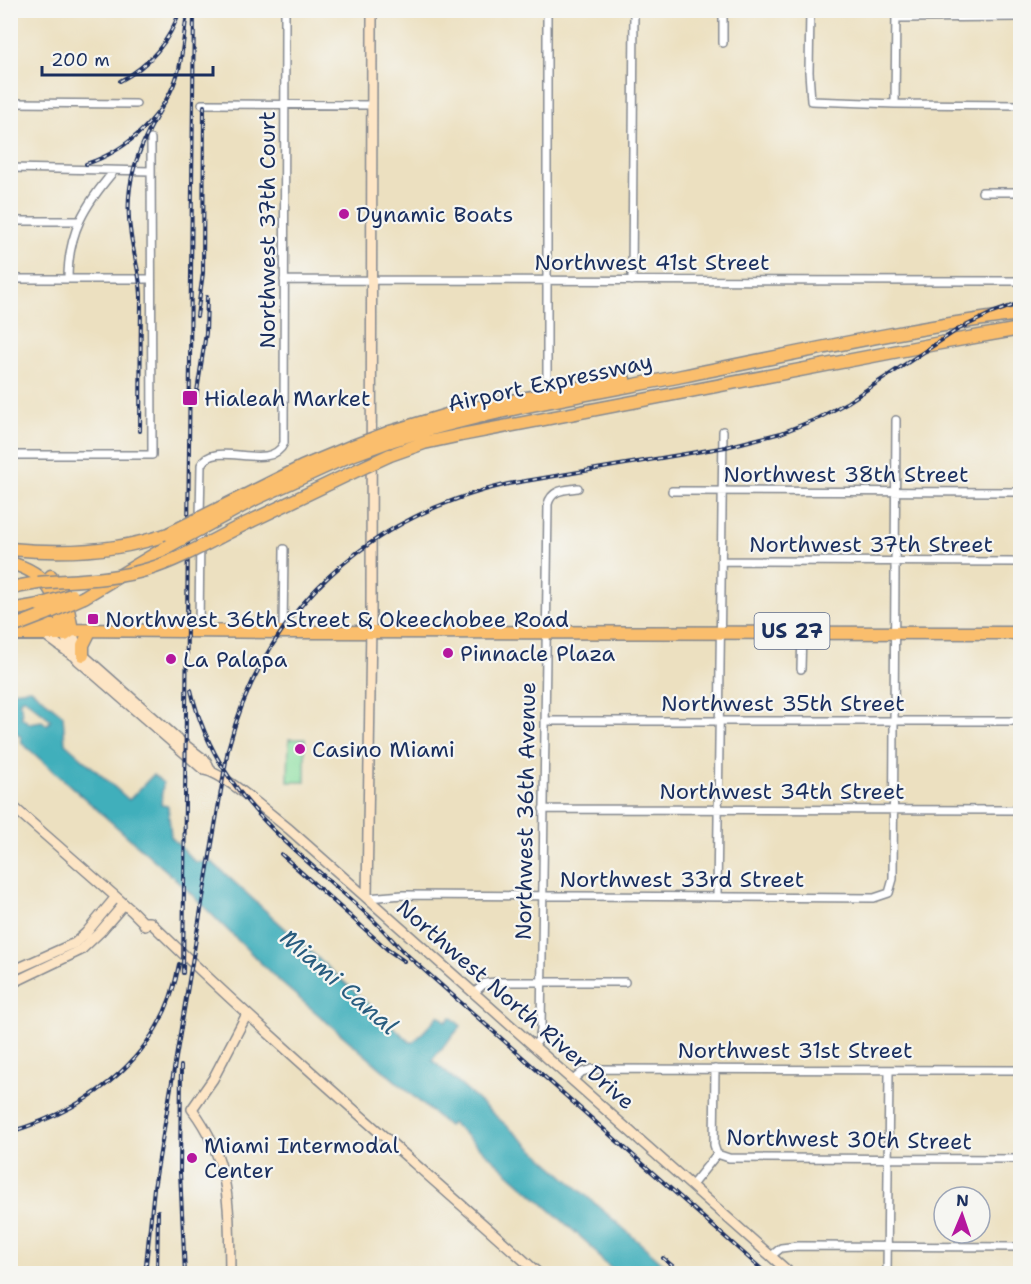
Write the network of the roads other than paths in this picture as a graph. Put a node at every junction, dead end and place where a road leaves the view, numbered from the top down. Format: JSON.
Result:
{"nodes":[{"id":1,"x":285,"y":10,"type":"edge"},
{"id":2,"x":372,"y":10,"type":"edge"},
{"id":3,"x":547,"y":10,"type":"edge"},
{"id":4,"x":633,"y":10,"type":"edge"},
{"id":5,"x":723,"y":10,"type":"edge"},
{"id":6,"x":810,"y":10,"type":"edge"},
{"id":7,"x":896,"y":14,"type":"edge"},
{"id":8,"x":1020,"y":18,"type":"edge"},
{"id":9,"x":723,"y":43,"type":"dead end"},
{"id":10,"x":10,"y":103,"type":"edge"},
{"id":11,"x":136,"y":104,"type":"dead end"},
{"id":12,"x":202,"y":104,"type":"dead end"},
{"id":13,"x":285,"y":104,"type":"junction"},
{"id":14,"x":372,"y":105,"type":"junction"},
{"id":15,"x":895,"y":105,"type":"junction"},
{"id":16,"x":1020,"y":105,"type":"edge"},
{"id":17,"x":151,"y":139,"type":"dead end"},
{"id":18,"x":10,"y":168,"type":"edge"},
{"id":19,"x":114,"y":171,"type":"junction"},
{"id":20,"x":151,"y":171,"type":"junction"},
{"id":21,"x":982,"y":192,"type":"dead end"},
{"id":22,"x":1020,"y":192,"type":"edge"},
{"id":23,"x":10,"y":221,"type":"edge"},
{"id":24,"x":78,"y":221,"type":"junction"},
{"id":25,"x":10,"y":279,"type":"edge"},
{"id":26,"x":68,"y":279,"type":"junction"},
{"id":27,"x":151,"y":279,"type":"junction"},
{"id":28,"x":284,"y":280,"type":"junction"},
{"id":29,"x":372,"y":280,"type":"junction"},
{"id":30,"x":547,"y":280,"type":"junction"},
{"id":31,"x":632,"y":281,"type":"junction"},
{"id":32,"x":1020,"y":281,"type":"edge"},
{"id":33,"x":1020,"y":314,"type":"edge"},
{"id":34,"x":1020,"y":329,"type":"edge"},
{"id":35,"x":547,"y":377,"type":"dead end"},
{"id":36,"x":896,"y":420,"type":"dead end"},
{"id":37,"x":723,"y":431,"type":"dead end"},
{"id":38,"x":10,"y":455,"type":"edge"},
{"id":39,"x":578,"y":488,"type":"dead end"},
{"id":40,"x":672,"y":491,"type":"dead end"},
{"id":41,"x":722,"y":492,"type":"junction"},
{"id":42,"x":1020,"y":492,"type":"edge"},
{"id":43,"x":896,"y":493,"type":"junction"},
{"id":44,"x":168,"y":540,"type":"junction"},
{"id":45,"x":10,"y":549,"type":"edge"},
{"id":46,"x":284,"y":549,"type":"dead end"},
{"id":47,"x":10,"y":557,"type":"edge"},
{"id":48,"x":721,"y":561,"type":"junction"},
{"id":49,"x":10,"y":562,"type":"edge"},
{"id":50,"x":895,"y":562,"type":"junction"},
{"id":51,"x":1020,"y":562,"type":"edge"},
{"id":52,"x":10,"y":586,"type":"edge"},
{"id":53,"x":83,"y":594,"type":"junction"},
{"id":54,"x":10,"y":610,"type":"edge"},
{"id":55,"x":10,"y":626,"type":"edge"},
{"id":56,"x":91,"y":629,"type":"junction"},
{"id":57,"x":66,"y":630,"type":"junction"},
{"id":58,"x":199,"y":631,"type":"junction"},
{"id":59,"x":283,"y":632,"type":"junction"},
{"id":60,"x":371,"y":632,"type":"junction"},
{"id":61,"x":546,"y":632,"type":"junction"},
{"id":62,"x":720,"y":632,"type":"junction"},
{"id":63,"x":802,"y":632,"type":"junction"},
{"id":64,"x":895,"y":632,"type":"junction"},
{"id":65,"x":1020,"y":633,"type":"edge"},
{"id":66,"x":10,"y":635,"type":"edge"},
{"id":67,"x":45,"y":635,"type":"junction"},
{"id":68,"x":79,"y":655,"type":"junction"},
{"id":69,"x":801,"y":669,"type":"dead end"},
{"id":70,"x":544,"y":721,"type":"junction"},
{"id":71,"x":719,"y":721,"type":"junction"},
{"id":72,"x":894,"y":721,"type":"junction"},
{"id":73,"x":1020,"y":722,"type":"edge"},
{"id":74,"x":10,"y":804,"type":"edge"},
{"id":75,"x":543,"y":809,"type":"junction"},
{"id":76,"x":718,"y":809,"type":"junction"},
{"id":77,"x":893,"y":809,"type":"junction"},
{"id":78,"x":1020,"y":810,"type":"edge"},
{"id":79,"x":116,"y":897,"type":"junction"},
{"id":80,"x":542,"y":897,"type":"junction"},
{"id":81,"x":717,"y":897,"type":"junction"},
{"id":82,"x":367,"y":898,"type":"junction"},
{"id":83,"x":124,"y":904,"type":"junction"},
{"id":84,"x":48,"y":955,"type":"junction"},
{"id":85,"x":53,"y":965,"type":"junction"},
{"id":86,"x":10,"y":972,"type":"edge"},
{"id":87,"x":541,"y":981,"type":"junction"},
{"id":88,"x":625,"y":982,"type":"dead end"},
{"id":89,"x":10,"y":984,"type":"edge"},
{"id":90,"x":474,"y":993,"type":"junction"},
{"id":91,"x":247,"y":1014,"type":"junction"},
{"id":92,"x":534,"y":1046,"type":"junction"},
{"id":93,"x":715,"y":1069,"type":"junction"},
{"id":94,"x":889,"y":1070,"type":"junction"},
{"id":95,"x":1020,"y":1070,"type":"edge"},
{"id":96,"x":573,"y":1080,"type":"junction"},
{"id":97,"x":717,"y":1154,"type":"junction"},
{"id":98,"x":888,"y":1158,"type":"junction"},
{"id":99,"x":1020,"y":1159,"type":"edge"},
{"id":100,"x":692,"y":1185,"type":"junction"},
{"id":101,"x":888,"y":1246,"type":"junction"},
{"id":102,"x":1020,"y":1247,"type":"edge"},
{"id":103,"x":771,"y":1256,"type":"junction"},
{"id":104,"x":230,"y":1274,"type":"edge"},
{"id":105,"x":539,"y":1274,"type":"edge"},
{"id":106,"x":791,"y":1274,"type":"edge"},
{"id":107,"x":887,"y":1274,"type":"edge"}],
"edges":[{"from":1,"to":13,"type":"street","name":"Northwest 37th Court"},
{"from":2,"to":14,"type":"street"},
{"from":3,"to":30,"type":"street"},
{"from":4,"to":31,"type":"street"},
{"from":5,"to":9,"type":"street"},
{"from":6,"to":15,"type":"street"},
{"from":7,"to":8,"type":"street"},
{"from":7,"to":15,"type":"street"},
{"from":10,"to":11,"type":"street"},
{"from":12,"to":13,"type":"street"},
{"from":13,"to":14,"type":"street"},
{"from":13,"to":28,"type":"street","name":"Northwest 37th Court"},
{"from":14,"to":29,"type":"street"},
{"from":15,"to":16,"type":"street"},
{"from":17,"to":20,"type":"street"},
{"from":18,"to":19,"type":"street"},
{"from":19,"to":20,"type":"street"},
{"from":19,"to":24,"type":"street"},
{"from":20,"to":27,"type":"street"},
{"from":21,"to":22,"type":"street"},
{"from":23,"to":24,"type":"street"},
{"from":24,"to":26,"type":"street"},
{"from":25,"to":26,"type":"street"},
{"from":26,"to":27,"type":"street"},
{"from":27,"to":38,"type":"street"},
{"from":28,"to":29,"type":"street","name":"Northwest 41st Street"},
{"from":28,"to":58,"type":"street","name":"Northwest 37th Court"},
{"from":29,"to":30,"type":"street","name":"Northwest 41st Street"},
{"from":29,"to":60,"type":"street"},
{"from":30,"to":31,"type":"street","name":"Northwest 41st Street"},
{"from":30,"to":35,"type":"street"},
{"from":31,"to":32,"type":"street","name":"Northwest 41st Street"},
{"from":33,"to":44,"type":"highway","name":"Airport Expressway","bridge":true},
{"from":34,"to":52,"type":"highway","name":"Airport Expressway","bridge":true},
{"from":36,"to":43,"type":"street"},
{"from":37,"to":41,"type":"street"},
{"from":39,"to":61,"type":"street","name":"Northwest 36th Avenue"},
{"from":40,"to":41,"type":"street","name":"Northwest 38th Street"},
{"from":41,"to":43,"type":"street","name":"Northwest 38th Street"},
{"from":41,"to":48,"type":"street"},
{"from":42,"to":43,"type":"street","name":"Northwest 38th Street"},
{"from":43,"to":50,"type":"street"},
{"from":44,"to":45,"type":"highway"},
{"from":44,"to":53,"type":"highway","name":"Airport Expressway"},
{"from":46,"to":59,"type":"street"},
{"from":47,"to":57,"type":"highway"},
{"from":48,"to":50,"type":"street","name":"Northwest 37th Street"},
{"from":48,"to":62,"type":"street"},
{"from":49,"to":57,"type":"highway"},
{"from":50,"to":51,"type":"street","name":"Northwest 37th Street"},
{"from":50,"to":64,"type":"street"},
{"from":53,"to":54,"type":"highway","bridge":true},
{"from":53,"to":55,"type":"highway","name":"Airport Expressway","bridge":true},
{"from":55,"to":57,"type":"main road"},
{"from":56,"to":57,"type":"highway","number":"US 27"},
{"from":56,"to":58,"type":"highway","number":"US 27"},
{"from":56,"to":68,"type":"highway"},
{"from":57,"to":67,"type":"main road"},
{"from":57,"to":68,"type":"street","name":"Northwest North River Drive"},
{"from":58,"to":59,"type":"highway","number":"US 27"},
{"from":59,"to":60,"type":"highway","number":"US 27"},
{"from":60,"to":61,"type":"highway","number":"US 27"},
{"from":60,"to":82,"type":"street"},
{"from":61,"to":62,"type":"highway","number":"US 27"},
{"from":61,"to":70,"type":"street","name":"Northwest 36th Avenue"},
{"from":62,"to":63,"type":"highway","number":"US 27"},
{"from":62,"to":71,"type":"street"},
{"from":63,"to":64,"type":"highway","number":"US 27"},
{"from":63,"to":69,"type":"street"},
{"from":64,"to":65,"type":"highway","number":"US 27"},
{"from":64,"to":72,"type":"street"},
{"from":66,"to":67,"type":"main road"},
{"from":67,"to":68,"type":"street"},
{"from":68,"to":82,"type":"street","name":"Northwest North River Drive"},
{"from":70,"to":71,"type":"street","name":"Northwest 35th Street"},
{"from":70,"to":75,"type":"street","name":"Northwest 36th Avenue"},
{"from":71,"to":72,"type":"street","name":"Northwest 35th Street"},
{"from":71,"to":76,"type":"street"},
{"from":72,"to":73,"type":"street","name":"Northwest 35th Street"},
{"from":72,"to":77,"type":"street"},
{"from":74,"to":79,"type":"street"},
{"from":75,"to":76,"type":"street","name":"Northwest 34th Street"},
{"from":75,"to":80,"type":"street","name":"Northwest 36th Avenue"},
{"from":76,"to":77,"type":"street","name":"Northwest 34th Street"},
{"from":76,"to":81,"type":"street"},
{"from":77,"to":78,"type":"street","name":"Northwest 34th Street"},
{"from":77,"to":81,"type":"street","name":"Northwest 33rd Street"},
{"from":79,"to":83,"type":"street"},
{"from":79,"to":84,"type":"street"},
{"from":80,"to":81,"type":"street","name":"Northwest 33rd Street"},
{"from":80,"to":82,"type":"street","name":"Northwest 33rd Street"},
{"from":80,"to":87,"type":"street","name":"Northwest 36th Avenue"},
{"from":82,"to":90,"type":"street","name":"Northwest North River Drive"},
{"from":83,"to":85,"type":"street"},
{"from":83,"to":91,"type":"street"},
{"from":84,"to":85,"type":"street"},
{"from":84,"to":86,"type":"street"},
{"from":85,"to":89,"type":"street"},
{"from":87,"to":88,"type":"street"},
{"from":87,"to":90,"type":"street"},
{"from":87,"to":92,"type":"street","name":"Northwest 36th Avenue"},
{"from":90,"to":92,"type":"street","name":"Northwest North River Drive"},
{"from":91,"to":104,"type":"street"},
{"from":91,"to":105,"type":"street"},
{"from":92,"to":96,"type":"street","name":"Northwest North River Drive"},
{"from":93,"to":94,"type":"street","name":"Northwest 31st Street"},
{"from":93,"to":96,"type":"street","name":"Northwest 31st Street"},
{"from":93,"to":97,"type":"street"},
{"from":94,"to":95,"type":"street","name":"Northwest 31st Street"},
{"from":94,"to":98,"type":"street"},
{"from":96,"to":100,"type":"street","name":"Northwest North River Drive"},
{"from":97,"to":98,"type":"street","name":"Northwest 30th Street"},
{"from":97,"to":100,"type":"street","name":"Northwest 30th Street"},
{"from":98,"to":99,"type":"street","name":"Northwest 30th Street"},
{"from":98,"to":101,"type":"street"},
{"from":100,"to":103,"type":"street","name":"Northwest North River Drive"},
{"from":101,"to":102,"type":"street"},
{"from":101,"to":103,"type":"street"},
{"from":101,"to":107,"type":"street"},
{"from":103,"to":106,"type":"street","name":"Northwest North River Drive"}]}
